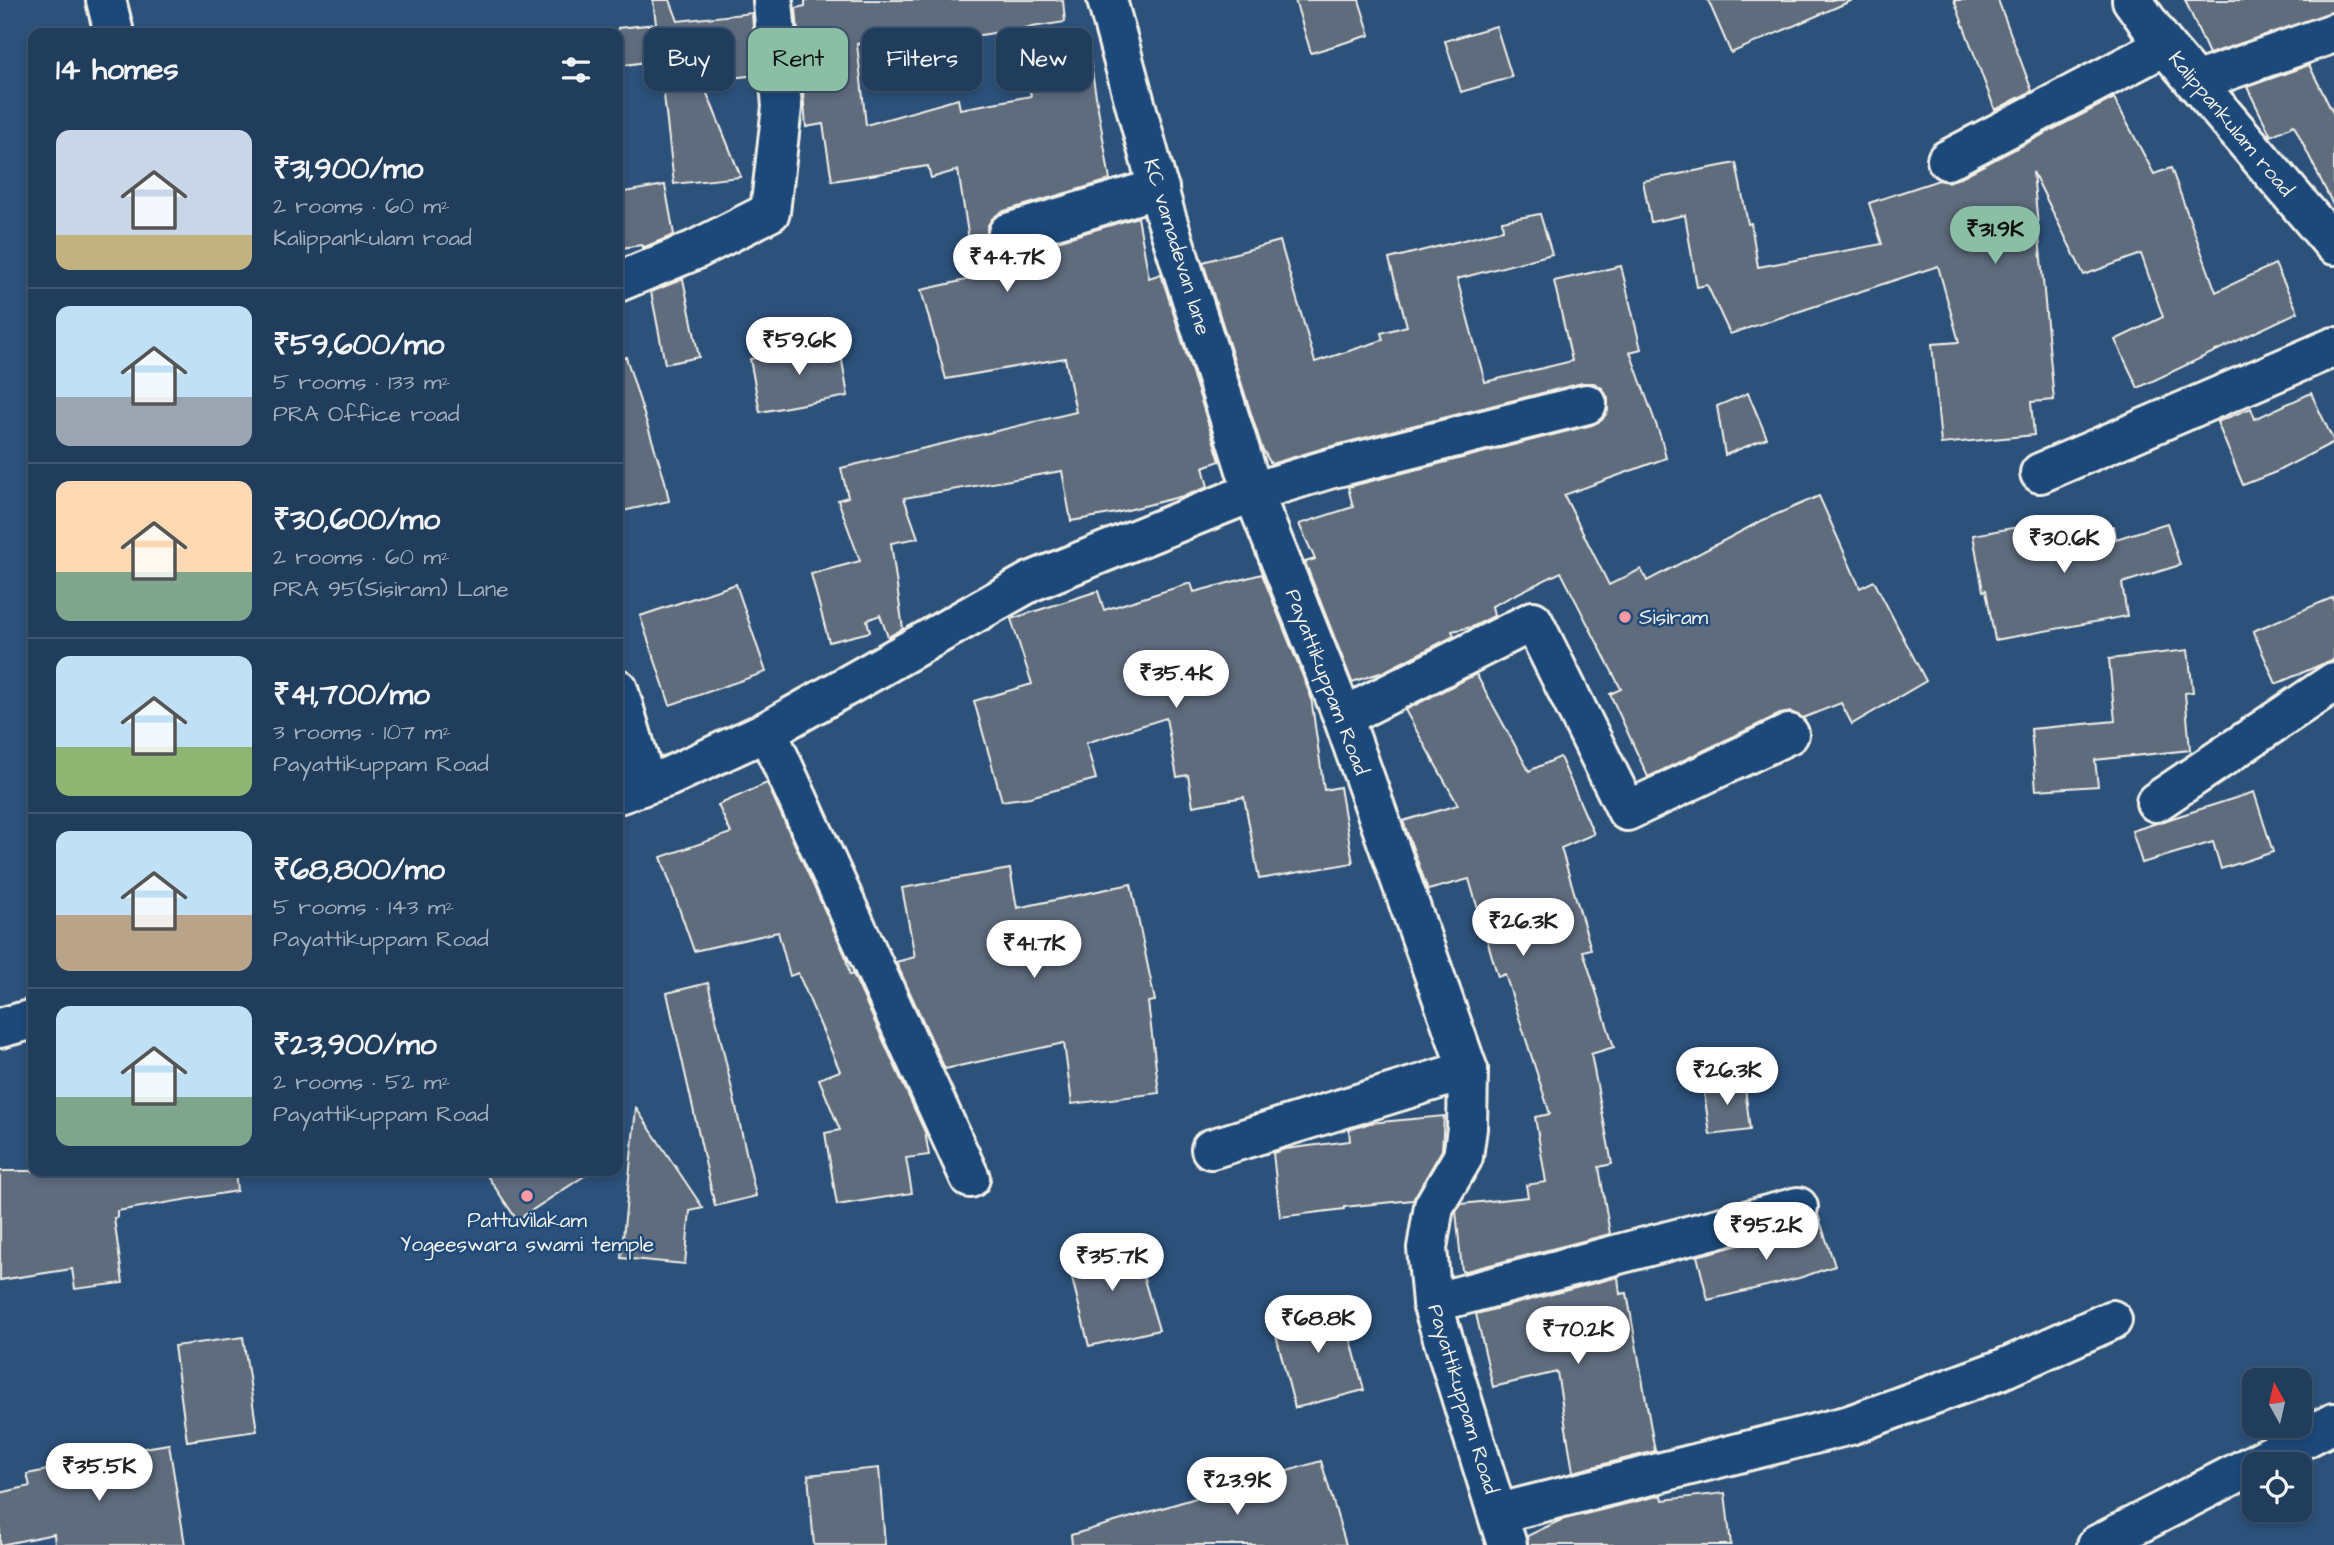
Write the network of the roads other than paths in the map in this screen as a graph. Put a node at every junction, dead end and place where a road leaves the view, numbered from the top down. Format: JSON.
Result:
{"nodes":[{"id":1,"x":106,"y":0,"type":"edge"},
{"id":2,"x":1107,"y":0,"type":"edge"},
{"id":3,"x":2132,"y":0,"type":"edge"},
{"id":4,"x":773,"y":1,"type":"edge"},
{"id":5,"x":113,"y":28,"type":"edge"},
{"id":6,"x":2334,"y":33,"type":"edge"},
{"id":7,"x":2165,"y":46,"type":"junction"},
{"id":8,"x":2195,"y":82,"type":"junction"},
{"id":9,"x":1947,"y":160,"type":"dead end"},
{"id":10,"x":1159,"y":188,"type":"junction"},
{"id":11,"x":1008,"y":233,"type":"dead end"},
{"id":12,"x":2334,"y":245,"type":"edge"},
{"id":13,"x":623,"y":280,"type":"edge"},
{"id":14,"x":2334,"y":347,"type":"edge"},
{"id":15,"x":1587,"y":404,"type":"dead end"},
{"id":16,"x":2040,"y":473,"type":"dead end"},
{"id":17,"x":1253,"y":492,"type":"junction"},
{"id":18,"x":2334,"y":682,"type":"edge"},
{"id":19,"x":1343,"y":717,"type":"junction"},
{"id":20,"x":623,"y":725,"type":"edge"},
{"id":21,"x":767,"y":732,"type":"junction"},
{"id":22,"x":1789,"y":734,"type":"dead end"},
{"id":23,"x":632,"y":789,"type":"edge"},
{"id":24,"x":2156,"y":802,"type":"dead end"},
{"id":25,"x":28,"y":1020,"type":"edge"},
{"id":26,"x":0,"y":1028,"type":"edge"},
{"id":27,"x":1468,"y":1070,"type":"junction"},
{"id":28,"x":1211,"y":1149,"type":"dead end"},
{"id":29,"x":970,"y":1178,"type":"dead end"},
{"id":30,"x":1798,"y":1207,"type":"dead end"},
{"id":31,"x":1432,"y":1303,"type":"junction"},
{"id":32,"x":2112,"y":1320,"type":"dead end"},
{"id":33,"x":2334,"y":1423,"type":"edge"},
{"id":34,"x":1503,"y":1529,"type":"edge"},
{"id":35,"x":2097,"y":1545,"type":"edge"}],
"edges":[{"from":1,"to":5,"type":"street"},
{"from":2,"to":10,"type":"street","name":"KC vamadevan lane"},
{"from":3,"to":7,"type":"street","name":"Kalippankulam road"},
{"from":4,"to":13,"type":"street"},
{"from":6,"to":8,"type":"street"},
{"from":7,"to":8,"type":"street","name":"Kalippankulam road"},
{"from":7,"to":9,"type":"street"},
{"from":8,"to":12,"type":"street","name":"Kalippankulam road"},
{"from":10,"to":11,"type":"street"},
{"from":10,"to":17,"type":"street","name":"KC vamadevan lane"},
{"from":14,"to":16,"type":"street"},
{"from":15,"to":17,"type":"street"},
{"from":17,"to":19,"type":"street","name":"Payattikuppam Road"},
{"from":17,"to":21,"type":"street"},
{"from":18,"to":24,"type":"street"},
{"from":19,"to":22,"type":"street"},
{"from":19,"to":27,"type":"street","name":"Payattikuppam Road"},
{"from":20,"to":23,"type":"street"},
{"from":21,"to":23,"type":"street"},
{"from":21,"to":29,"type":"street"},
{"from":25,"to":26,"type":"street"},
{"from":27,"to":28,"type":"street"},
{"from":27,"to":31,"type":"street","name":"Payattikuppam Road"},
{"from":30,"to":31,"type":"street"},
{"from":31,"to":34,"type":"street","name":"Payattikuppam Road"},
{"from":32,"to":34,"type":"street"},
{"from":33,"to":35,"type":"street"}]}
